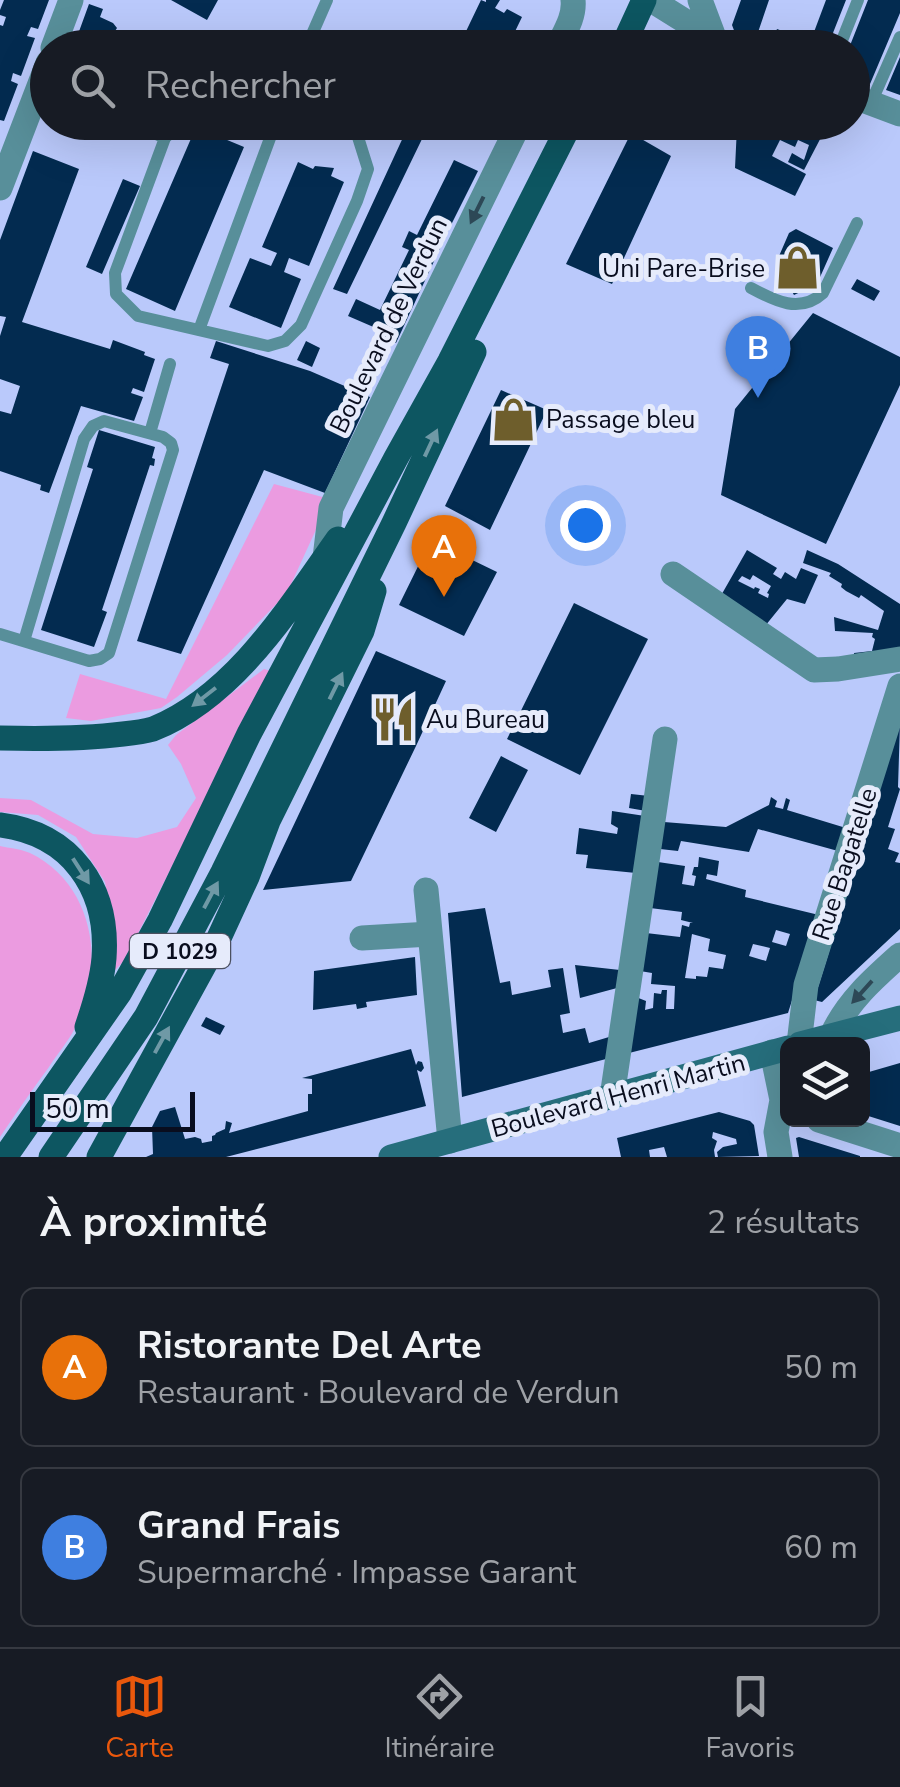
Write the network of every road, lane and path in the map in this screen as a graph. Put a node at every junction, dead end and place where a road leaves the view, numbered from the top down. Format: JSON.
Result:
{"nodes":[{"id":1,"x":327,"y":0,"type":"edge"},
{"id":2,"x":573,"y":0,"type":"edge"},
{"id":3,"x":628,"y":0,"type":"edge"},
{"id":4,"x":648,"y":0,"type":"edge"},
{"id":5,"x":700,"y":0,"type":"edge"},
{"id":6,"x":858,"y":0,"type":"edge"},
{"id":7,"x":314,"y":30,"type":"edge"},
{"id":8,"x":565,"y":30,"type":"edge"},
{"id":9,"x":616,"y":30,"type":"edge"},
{"id":10,"x":632,"y":30,"type":"edge"},
{"id":11,"x":698,"y":30,"type":"edge"},
{"id":12,"x":714,"y":30,"type":"edge"},
{"id":13,"x":846,"y":30,"type":"edge"},
{"id":14,"x":900,"y":37,"type":"edge"},
{"id":15,"x":870,"y":87,"type":"edge"},
{"id":16,"x":870,"y":103,"type":"edge"},
{"id":17,"x":30,"y":113,"type":"edge"},
{"id":18,"x":900,"y":114,"type":"edge"},
{"id":19,"x":164,"y":140,"type":"edge"},
{"id":20,"x":269,"y":140,"type":"edge"},
{"id":21,"x":359,"y":140,"type":"edge"},
{"id":22,"x":511,"y":140,"type":"edge"},
{"id":23,"x":562,"y":140,"type":"edge"},
{"id":24,"x":577,"y":140,"type":"edge"},
{"id":25,"x":0,"y":188,"type":"edge"},
{"id":26,"x":857,"y":222,"type":"dead end"},
{"id":27,"x":751,"y":288,"type":"dead end"},
{"id":28,"x":199,"y":330,"type":"junction"},
{"id":29,"x":170,"y":364,"type":"dead end"},
{"id":30,"x":150,"y":433,"type":"junction"},
{"id":31,"x":396,"y":458,"type":"junction"},
{"id":32,"x":394,"y":522,"type":"junction"},
{"id":33,"x":325,"y":558,"type":"junction"},
{"id":34,"x":673,"y":574,"type":"dead end"},
{"id":35,"x":0,"y":634,"type":"edge"},
{"id":36,"x":24,"y":641,"type":"junction"},
{"id":37,"x":900,"y":659,"type":"edge"},
{"id":38,"x":900,"y":686,"type":"edge"},
{"id":39,"x":0,"y":738,"type":"edge"},
{"id":40,"x":666,"y":738,"type":"dead end"},
{"id":41,"x":0,"y":825,"type":"edge"},
{"id":42,"x":426,"y":890,"type":"dead end"},
{"id":43,"x":430,"y":934,"type":"junction"},
{"id":44,"x":362,"y":938,"type":"dead end"},
{"id":45,"x":900,"y":955,"type":"edge"},
{"id":46,"x":900,"y":1018,"type":"edge"},
{"id":47,"x":832,"y":1035,"type":"junction"},
{"id":48,"x":801,"y":1037,"type":"edge"},
{"id":49,"x":825,"y":1037,"type":"edge"},
{"id":50,"x":780,"y":1050,"type":"edge"},
{"id":51,"x":77,"y":1055,"type":"junction"},
{"id":52,"x":612,"y":1096,"type":"junction"},
{"id":53,"x":780,"y":1119,"type":"edge"},
{"id":54,"x":842,"y":1127,"type":"edge"},
{"id":55,"x":450,"y":1141,"type":"junction"},
{"id":56,"x":900,"y":1146,"type":"edge"},
{"id":57,"x":104,"y":1154,"type":"edge"},
{"id":58,"x":5,"y":1157,"type":"edge"},
{"id":59,"x":51,"y":1157,"type":"edge"},
{"id":60,"x":390,"y":1157,"type":"edge"},
{"id":61,"x":780,"y":1157,"type":"edge"}],
"edges":[{"from":1,"to":7,"type":"lane"},
{"from":2,"to":8,"type":"street"},
{"from":3,"to":9,"type":"main road"},
{"from":4,"to":10,"type":"main road"},
{"from":4,"to":11,"type":"street"},
{"from":5,"to":12,"type":"street"},
{"from":6,"to":13,"type":"lane"},
{"from":14,"to":15,"type":"lane"},
{"from":16,"to":18,"type":"street"},
{"from":17,"to":25,"type":"street"},
{"from":19,"to":28,"type":"lane"},
{"from":20,"to":28,"type":"lane"},
{"from":21,"to":28,"type":"lane"},
{"from":22,"to":33,"type":"street","name":"Boulevard de Verdun","one_way":true},
{"from":23,"to":31,"type":"main road","number":"D 1029"},
{"from":32,"to":24,"type":"main road","number":"D 1029","one_way":true},
{"from":26,"to":27,"type":"lane"},
{"from":29,"to":30,"type":"lane"},
{"from":30,"to":36,"type":"lane"},
{"from":30,"to":36,"type":"lane"},
{"from":31,"to":33,"type":"main road"},
{"from":31,"to":51,"type":"main road","number":"D 1029"},
{"from":57,"to":32,"type":"main road","one_way":true},
{"from":59,"to":32,"type":"main road","number":"D 1029","one_way":true},
{"from":33,"to":39,"type":"main road","one_way":true},
{"from":34,"to":37,"type":"street"},
{"from":35,"to":36,"type":"lane"},
{"from":38,"to":48,"type":"street","name":"Rue Bagatelle"},
{"from":40,"to":52,"type":"street"},
{"from":41,"to":51,"type":"main road","one_way":true},
{"from":42,"to":43,"type":"street"},
{"from":43,"to":44,"type":"street"},
{"from":43,"to":55,"type":"street"},
{"from":45,"to":47,"type":"street","one_way":true},
{"from":46,"to":47,"type":"main road"},
{"from":47,"to":49,"type":"main road"},
{"from":50,"to":52,"type":"main road","name":"Boulevard Henri Martin"},
{"from":51,"to":58,"type":"main road","number":"D 1029"},
{"from":52,"to":55,"type":"main road","name":"Boulevard Henri Martin"},
{"from":53,"to":61,"type":"street"},
{"from":54,"to":56,"type":"street"},
{"from":55,"to":60,"type":"main road","name":"Boulevard Henri Martin"}]}
